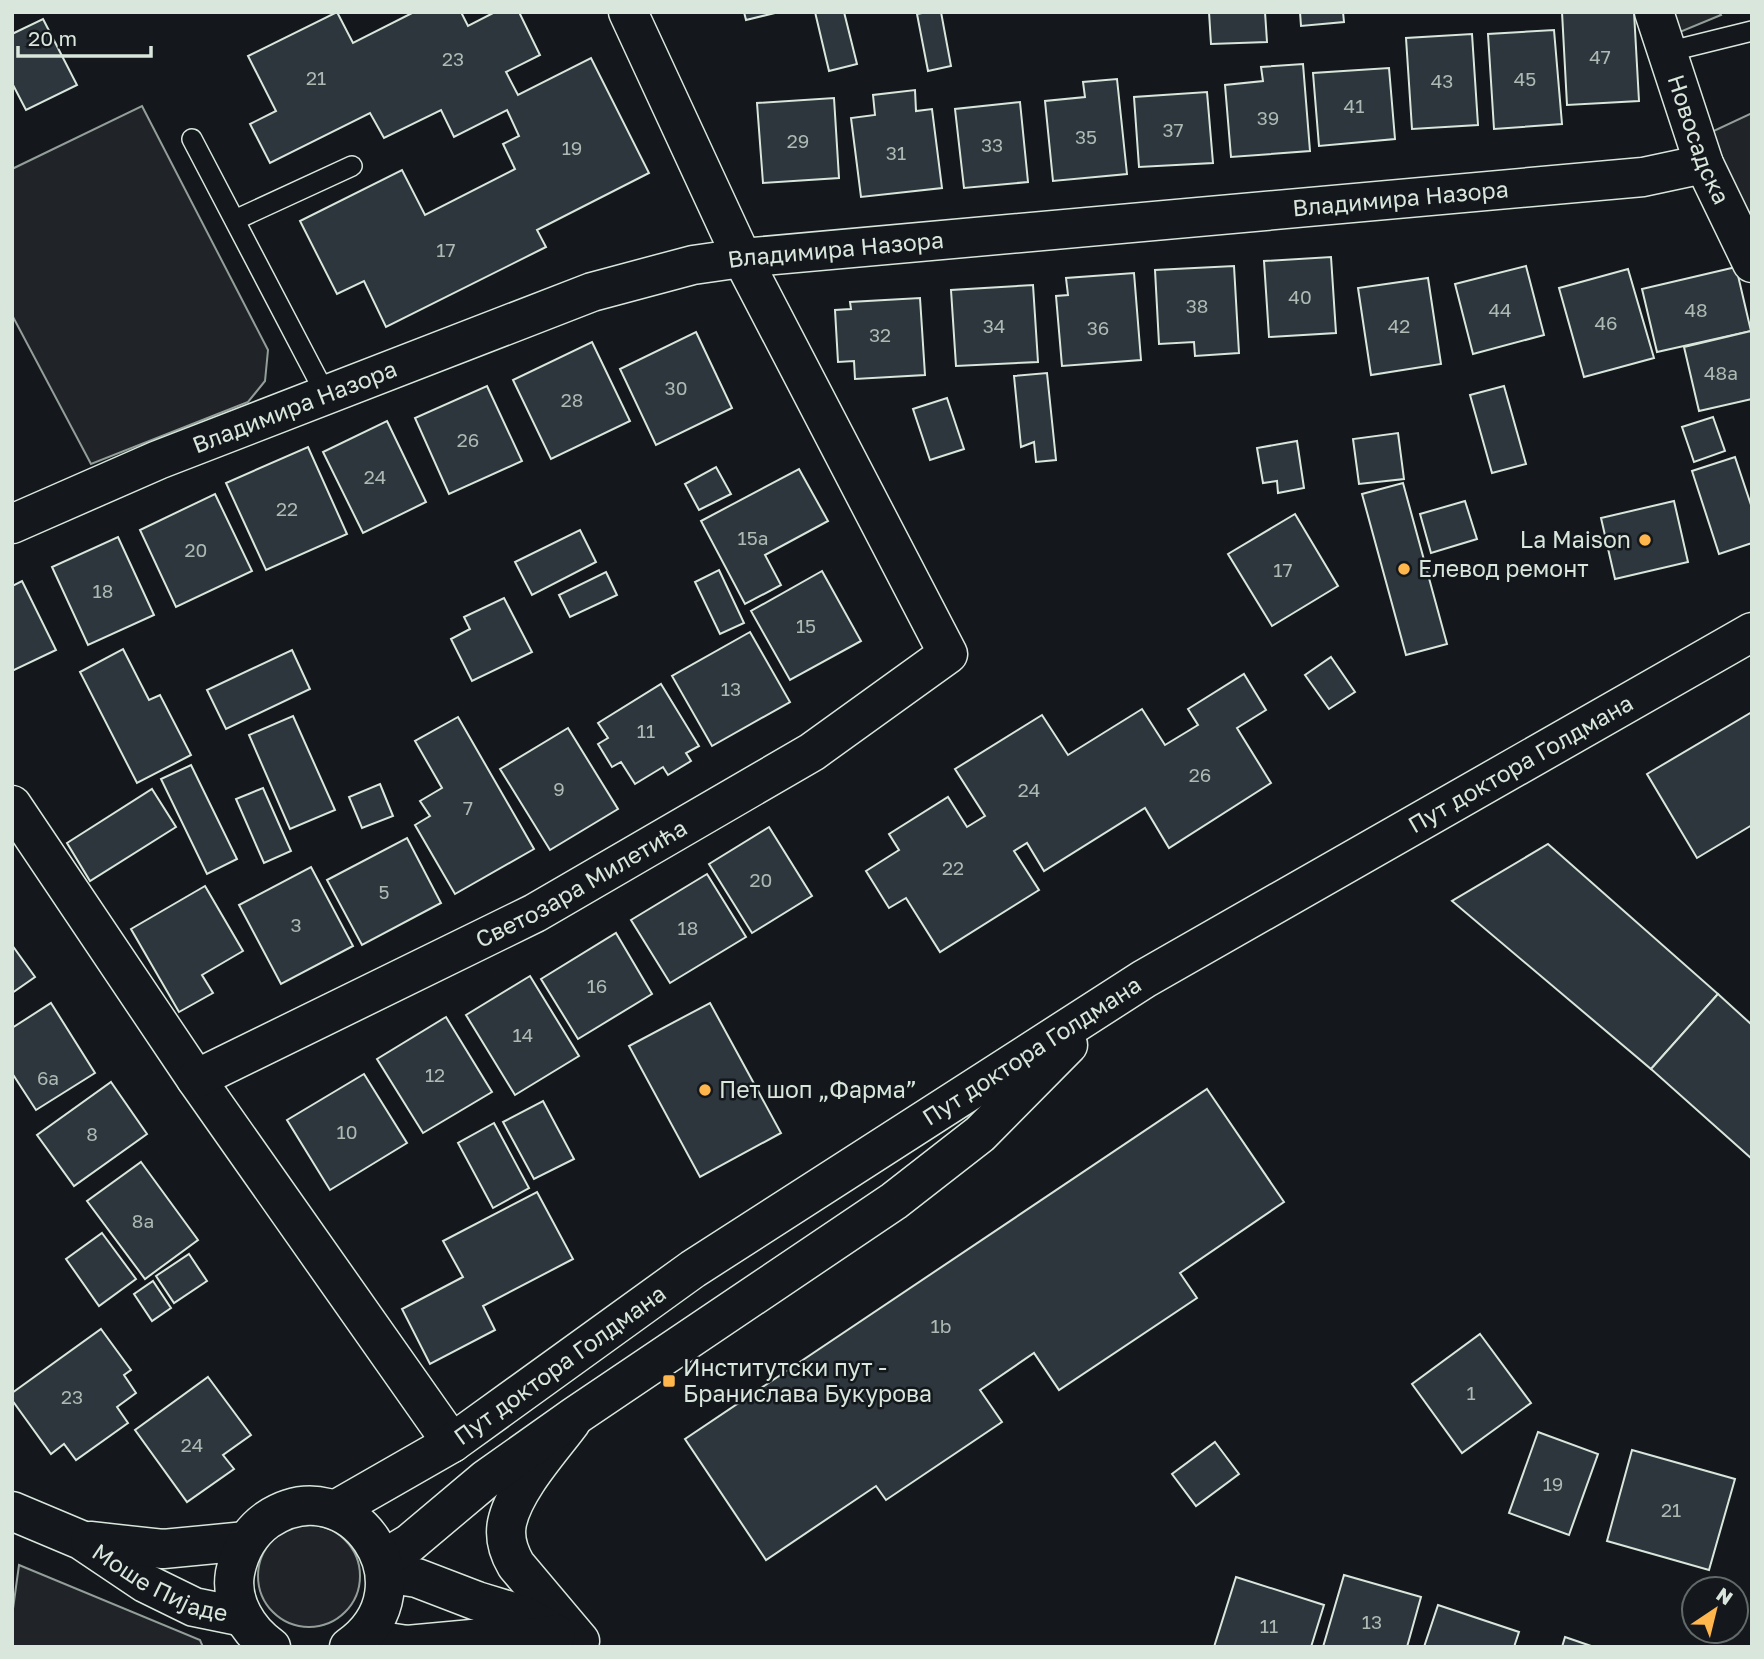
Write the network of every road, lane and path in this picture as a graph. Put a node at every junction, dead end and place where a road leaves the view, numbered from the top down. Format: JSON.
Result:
{"nodes":[{"id":1,"x":628,"y":12,"type":"edge"},
{"id":2,"x":1654,"y":12,"type":"edge"},
{"id":3,"x":1752,"y":31,"type":"edge"},
{"id":4,"x":1667,"y":52,"type":"junction"},
{"id":5,"x":192,"y":139,"type":"dead end"},
{"id":6,"x":1704,"y":164,"type":"junction"},
{"id":7,"x":352,"y":166,"type":"dead end"},
{"id":8,"x":235,"y":220,"type":"junction"},
{"id":9,"x":742,"y":258,"type":"junction"},
{"id":10,"x":1752,"y":263,"type":"edge"},
{"id":11,"x":326,"y":395,"type":"junction"},
{"id":12,"x":12,"y":524,"type":"edge"},
{"id":13,"x":1752,"y":632,"type":"edge"},
{"id":14,"x":12,"y":805,"type":"edge"},
{"id":15,"x":1108,"y":1002,"type":"junction"},
{"id":16,"x":196,"y":1079,"type":"junction"},
{"id":17,"x":575,"y":1416,"type":"junction"},
{"id":18,"x":452,"y":1443,"type":"junction"},
{"id":19,"x":335,"y":1510,"type":"junction"},
{"id":20,"x":12,"y":1511,"type":"edge"},
{"id":21,"x":81,"y":1540,"type":"junction"},
{"id":22,"x":246,"y":1541,"type":"junction"},
{"id":23,"x":384,"y":1566,"type":"junction"},
{"id":24,"x":253,"y":1636,"type":"edge"},
{"id":25,"x":577,"y":1641,"type":"edge"},
{"id":26,"x":355,"y":1643,"type":"edge"}],
"edges":[{"from":1,"to":9,"type":"street"},
{"from":2,"to":4,"type":"street","name":"Новосадска"},
{"from":3,"to":4,"type":"lane"},
{"from":4,"to":6,"type":"street","name":"Новосадска"},
{"from":5,"to":8,"type":"lane"},
{"from":6,"to":9,"type":"street","name":"Владимира Назора"},
{"from":6,"to":10,"type":"street","name":"Новосадска"},
{"from":7,"to":8,"type":"lane"},
{"from":8,"to":11,"type":"lane"},
{"from":9,"to":11,"type":"street","name":"Владимира Назора"},
{"from":9,"to":16,"type":"street","name":"Светозара Милетића"},
{"from":11,"to":12,"type":"street","name":"Владимира Назора"},
{"from":13,"to":15,"type":"street","name":"Пут доктора Голдмана"},
{"from":14,"to":16,"type":"street"},
{"from":15,"to":17,"type":"street"},
{"from":15,"to":18,"type":"street","name":"Пут доктора Голдмана"},
{"from":16,"to":18,"type":"street"},
{"from":17,"to":23,"type":"street"},
{"from":17,"to":25,"type":"street"},
{"from":18,"to":19,"type":"street","name":"Пут доктора Голдмана"},
{"from":19,"to":22,"type":"street"},
{"from":19,"to":23,"type":"street"},
{"from":20,"to":21,"type":"street","name":"Моше Пијаде"},
{"from":21,"to":22,"type":"street","name":"Моше Пијаде"},
{"from":21,"to":24,"type":"street","name":"Моше Пијаде"},
{"from":22,"to":24,"type":"street"},
{"from":23,"to":25,"type":"street"},
{"from":23,"to":26,"type":"street"},
{"from":25,"to":26,"type":"street"}]}
